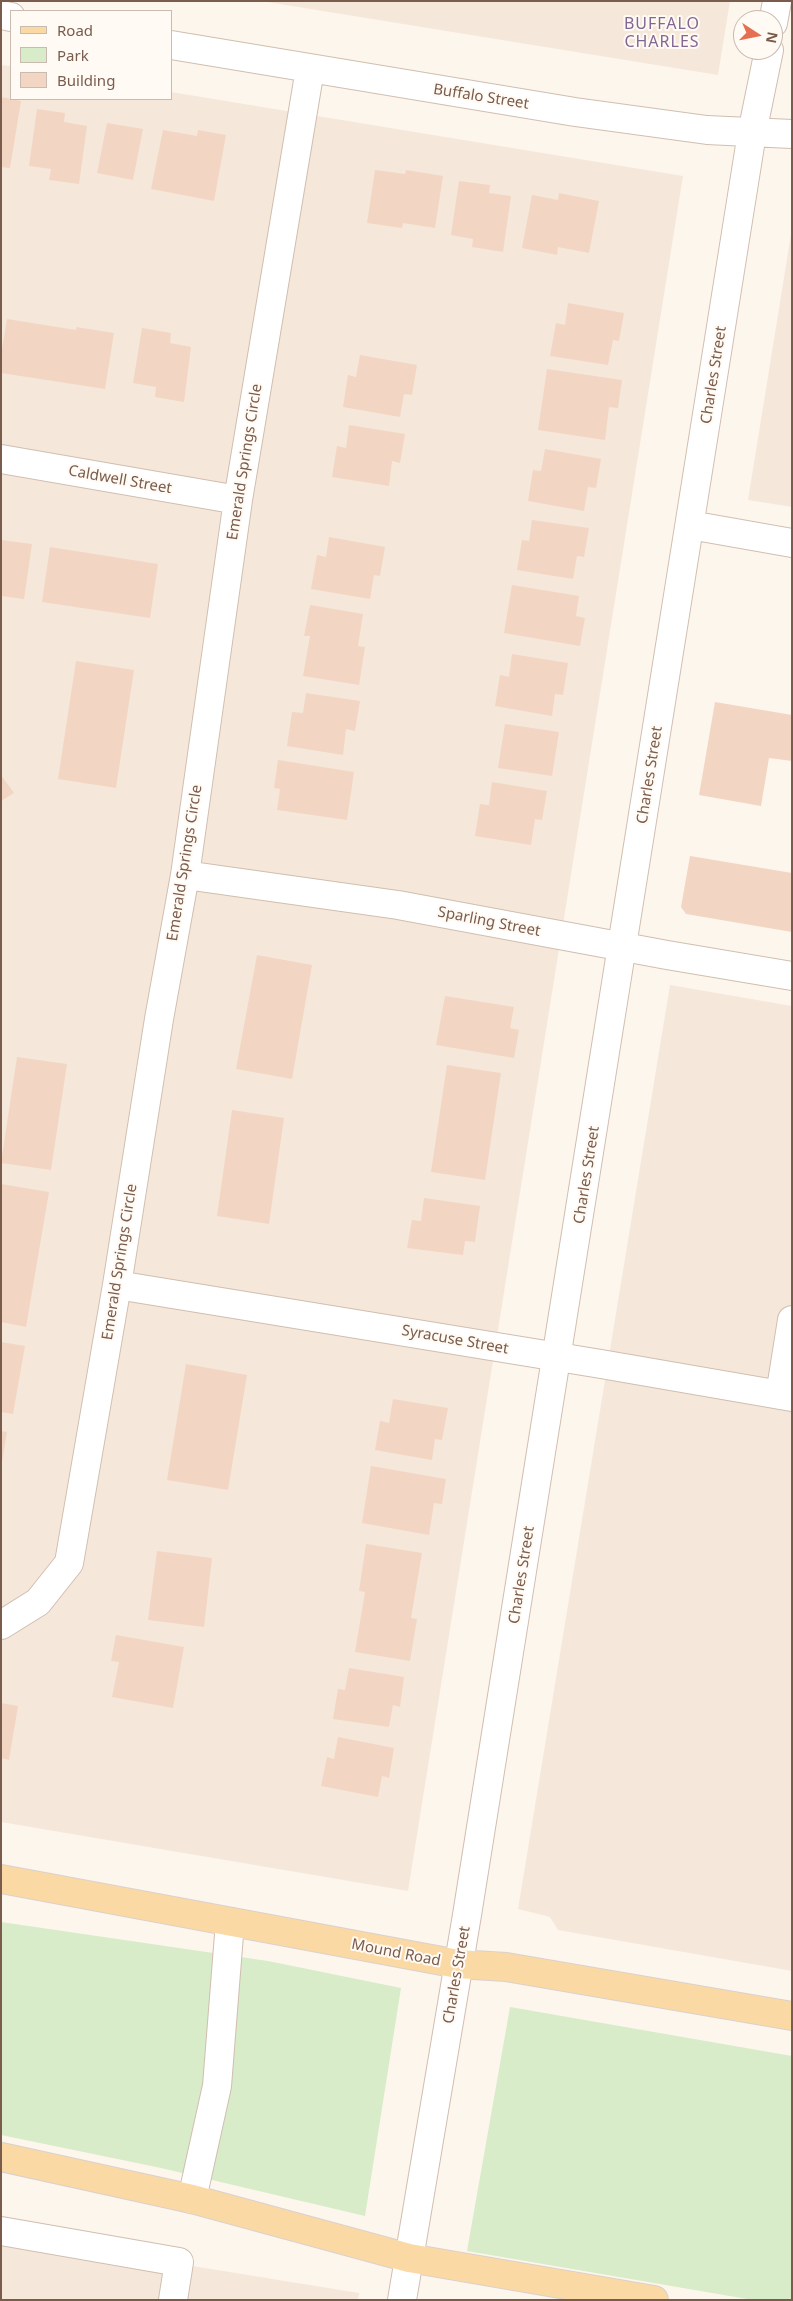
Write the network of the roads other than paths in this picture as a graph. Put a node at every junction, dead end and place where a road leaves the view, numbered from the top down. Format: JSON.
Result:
{"nodes":[{"id":1,"x":172,"y":45,"type":"edge"},
{"id":2,"x":767,"y":60,"type":"edge"},
{"id":3,"x":310,"y":69,"type":"junction"},
{"id":4,"x":752,"y":133,"type":"junction"},
{"id":5,"x":792,"y":134,"type":"edge"},
{"id":6,"x":1,"y":459,"type":"edge"},
{"id":7,"x":238,"y":500,"type":"junction"},
{"id":8,"x":690,"y":525,"type":"junction"},
{"id":9,"x":792,"y":543,"type":"edge"},
{"id":10,"x":185,"y":874,"type":"junction"},
{"id":11,"x":624,"y":946,"type":"junction"},
{"id":12,"x":792,"y":976,"type":"edge"},
{"id":13,"x":117,"y":1284,"type":"junction"},
{"id":14,"x":792,"y":1320,"type":"edge"},
{"id":15,"x":557,"y":1358,"type":"junction"},
{"id":16,"x":786,"y":1396,"type":"edge"},
{"id":17,"x":1,"y":1625,"type":"edge"},
{"id":18,"x":1,"y":1879,"type":"edge"},
{"id":19,"x":230,"y":1922,"type":"junction"},
{"id":20,"x":458,"y":1964,"type":"junction"},
{"id":21,"x":792,"y":2016,"type":"edge"},
{"id":22,"x":1,"y":2157,"type":"edge"},
{"id":23,"x":192,"y":2199,"type":"junction"},
{"id":24,"x":1,"y":2231,"type":"edge"},
{"id":25,"x":409,"y":2258,"type":"junction"},
{"id":26,"x":173,"y":2300,"type":"edge"},
{"id":27,"x":402,"y":2300,"type":"edge"},
{"id":28,"x":651,"y":2300,"type":"edge"}],
"edges":[{"from":1,"to":3,"type":"street","name":"Buffalo Street"},
{"from":2,"to":4,"type":"street","name":"Charles Street"},
{"from":3,"to":4,"type":"street","name":"Buffalo Street"},
{"from":3,"to":7,"type":"street","name":"Emerald Springs Circle"},
{"from":4,"to":5,"type":"street","name":"Buffalo Street"},
{"from":4,"to":8,"type":"street","name":"Charles Street"},
{"from":6,"to":7,"type":"street","name":"Caldwell Street"},
{"from":7,"to":10,"type":"street","name":"Emerald Springs Circle"},
{"from":8,"to":9,"type":"street"},
{"from":8,"to":11,"type":"street","name":"Charles Street"},
{"from":10,"to":11,"type":"street","name":"Sparling Street"},
{"from":10,"to":13,"type":"street","name":"Emerald Springs Circle"},
{"from":11,"to":12,"type":"street","name":"Sparling Street"},
{"from":11,"to":15,"type":"street","name":"Charles Street"},
{"from":13,"to":15,"type":"street","name":"Syracuse Street"},
{"from":13,"to":17,"type":"street","name":"Emerald Springs Circle"},
{"from":14,"to":16,"type":"street"},
{"from":15,"to":16,"type":"street","name":"Syracuse Street"},
{"from":15,"to":20,"type":"street","name":"Charles Street"},
{"from":18,"to":19,"type":"main road","name":"Mound Road"},
{"from":19,"to":20,"type":"main road","name":"Mound Road"},
{"from":19,"to":23,"type":"street"},
{"from":20,"to":21,"type":"main road","name":"Mound Road"},
{"from":20,"to":25,"type":"street","name":"Charles Street"},
{"from":22,"to":23,"type":"main road"},
{"from":23,"to":25,"type":"main road"},
{"from":24,"to":26,"type":"street"},
{"from":25,"to":27,"type":"street","name":"Charles Street"},
{"from":25,"to":28,"type":"main road"}]}
